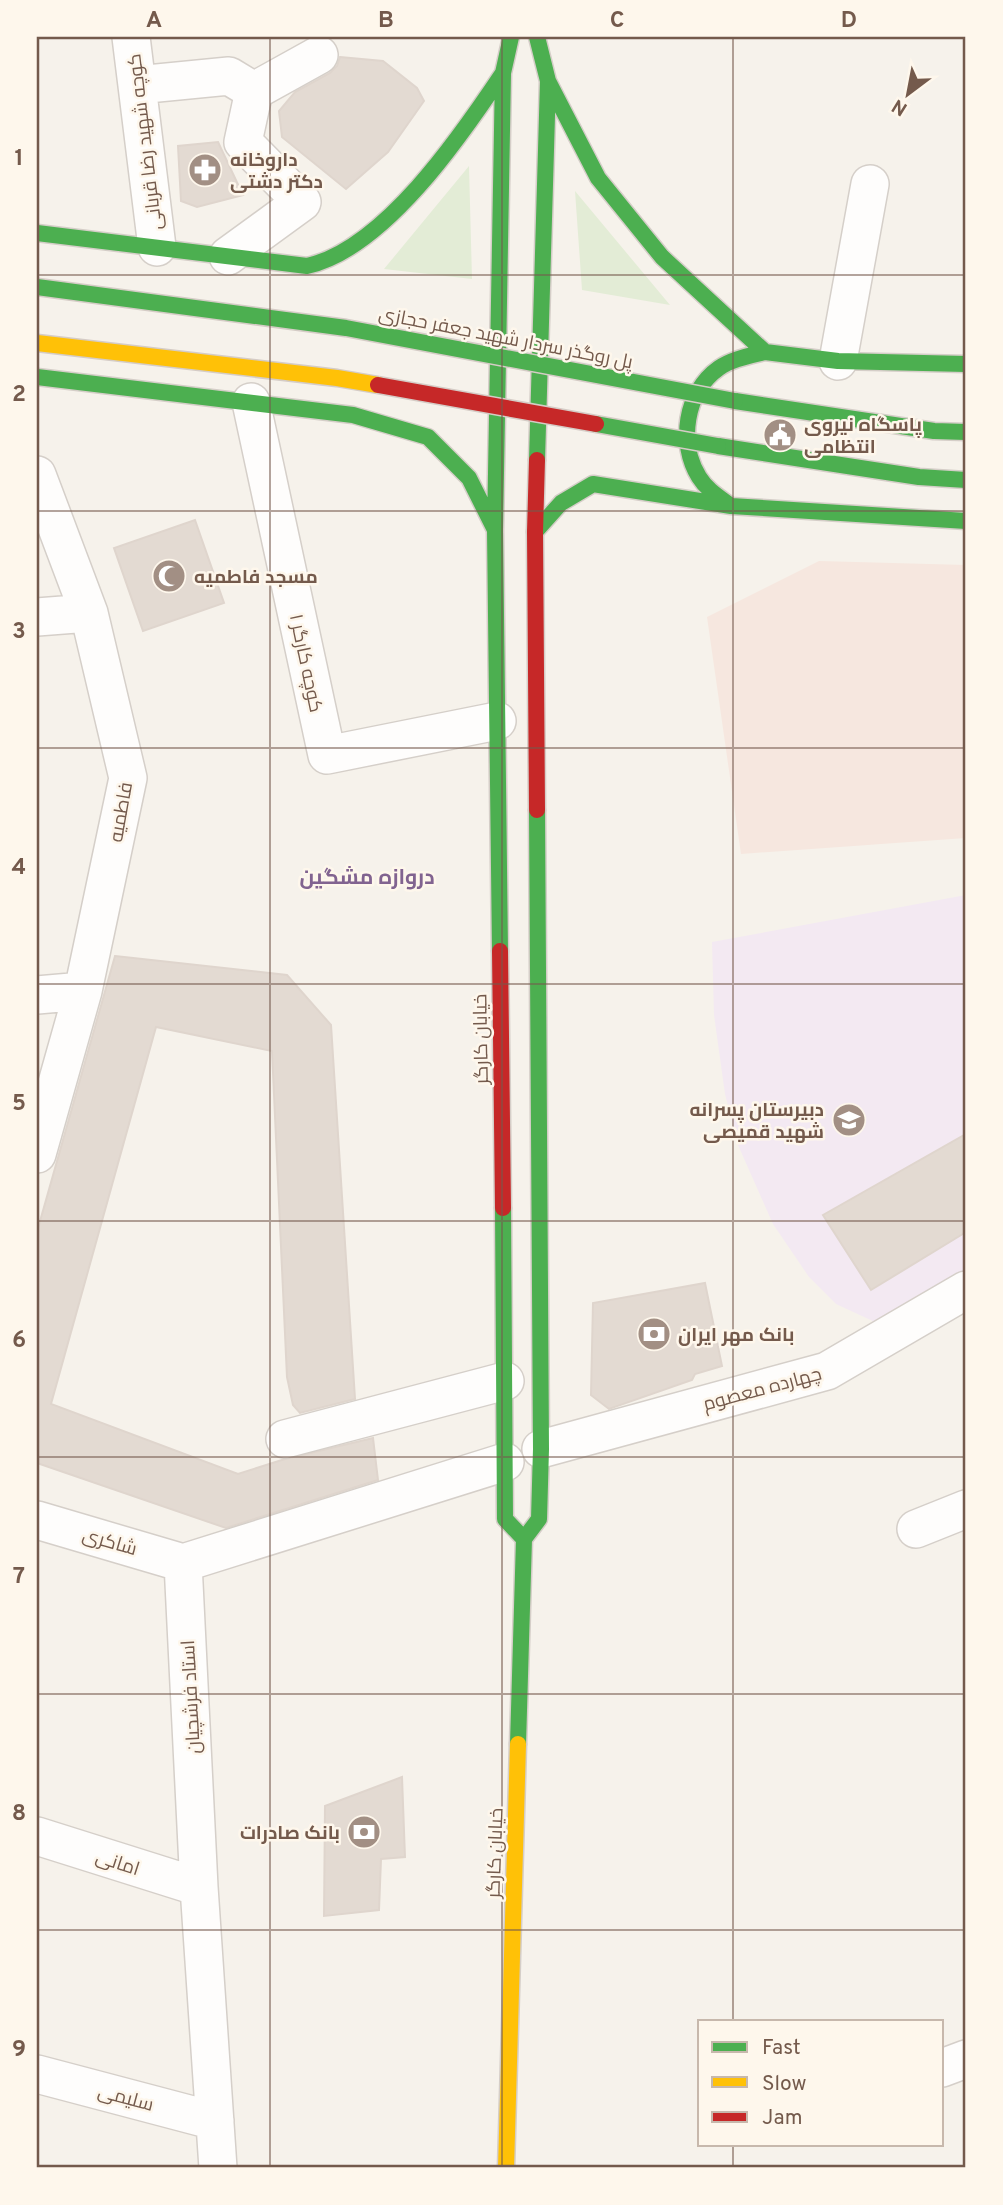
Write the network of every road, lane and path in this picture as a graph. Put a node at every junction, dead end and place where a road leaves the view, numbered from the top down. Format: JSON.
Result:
{"nodes":[{"id":1,"x":131,"y":37,"type":"edge"},
{"id":2,"x":511,"y":37,"type":"edge"},
{"id":3,"x":537,"y":37,"type":"edge"},
{"id":4,"x":319,"y":55,"type":"dead end"},
{"id":5,"x":503,"y":73,"type":"junction"},
{"id":6,"x":548,"y":81,"type":"junction"},
{"id":7,"x":137,"y":85,"type":"junction"},
{"id":8,"x":254,"y":91,"type":"junction"},
{"id":9,"x":870,"y":184,"type":"dead end"},
{"id":10,"x":37,"y":233,"type":"edge"},
{"id":11,"x":157,"y":247,"type":"junction"},
{"id":12,"x":228,"y":256,"type":"junction"},
{"id":13,"x":37,"y":287,"type":"edge"},
{"id":14,"x":37,"y":343,"type":"edge"},
{"id":15,"x":765,"y":352,"type":"junction"},
{"id":16,"x":838,"y":360,"type":"junction"},
{"id":17,"x":966,"y":364,"type":"edge"},
{"id":18,"x":37,"y":377,"type":"edge"},
{"id":19,"x":251,"y":402,"type":"junction"},
{"id":20,"x":966,"y":432,"type":"edge"},
{"id":21,"x":37,"y":475,"type":"edge"},
{"id":22,"x":966,"y":480,"type":"edge"},
{"id":23,"x":731,"y":506,"type":"junction"},
{"id":24,"x":966,"y":521,"type":"edge"},
{"id":25,"x":495,"y":530,"type":"junction"},
{"id":26,"x":535,"y":533,"type":"junction"},
{"id":27,"x":89,"y":613,"type":"junction"},
{"id":28,"x":37,"y":617,"type":"edge"},
{"id":29,"x":497,"y":721,"type":"junction"},
{"id":30,"x":83,"y":991,"type":"junction"},
{"id":31,"x":37,"y":995,"type":"edge"},
{"id":32,"x":37,"y":1154,"type":"edge"},
{"id":33,"x":966,"y":1290,"type":"edge"},
{"id":34,"x":505,"y":1381,"type":"junction"},
{"id":35,"x":285,"y":1439,"type":"dead end"},
{"id":36,"x":541,"y":1449,"type":"junction"},
{"id":37,"x":505,"y":1462,"type":"junction"},
{"id":38,"x":966,"y":1509,"type":"edge"},
{"id":39,"x":37,"y":1520,"type":"edge"},
{"id":40,"x":916,"y":1529,"type":"dead end"},
{"id":41,"x":524,"y":1539,"type":"junction"},
{"id":42,"x":183,"y":1563,"type":"junction"},
{"id":43,"x":37,"y":1836,"type":"edge"},
{"id":44,"x":199,"y":1888,"type":"junction"},
{"id":45,"x":966,"y":2059,"type":"edge"},
{"id":46,"x":944,"y":2067,"type":"edge"},
{"id":47,"x":37,"y":2074,"type":"edge"},
{"id":48,"x":215,"y":2121,"type":"junction"},
{"id":49,"x":218,"y":2168,"type":"edge"},
{"id":50,"x":506,"y":2168,"type":"edge"}],
"edges":[{"from":1,"to":7,"type":"street","name":"کوچه شهید رضا قربانی"},
{"from":2,"to":5,"type":"main road"},
{"from":3,"to":6,"type":"main road"},
{"from":4,"to":8,"type":"street"},
{"from":5,"to":12,"type":"main road"},
{"from":5,"to":25,"type":"main road","name":"خیابان کارگر"},
{"from":6,"to":15,"type":"main road"},
{"from":6,"to":26,"type":"main road","name":"خیابان کارگر"},
{"from":7,"to":8,"type":"street"},
{"from":7,"to":11,"type":"street","name":"کوچه شهید رضا قربانی"},
{"from":8,"to":12,"type":"street"},
{"from":9,"to":16,"type":"street"},
{"from":10,"to":11,"type":"main road"},
{"from":11,"to":12,"type":"main road"},
{"from":13,"to":20,"type":"main road","name":"پل روگذر سردار شهید جعفر حجازی","bridge":true},
{"from":14,"to":22,"type":"main road","bridge":true},
{"from":15,"to":16,"type":"main road"},
{"from":15,"to":23,"type":"main road"},
{"from":16,"to":17,"type":"main road"},
{"from":18,"to":19,"type":"main road"},
{"from":19,"to":25,"type":"main road"},
{"from":19,"to":29,"type":"street","name":"کوچه کارگر ۱"},
{"from":21,"to":27,"type":"street","name":"فاطمیه"},
{"from":23,"to":24,"type":"main road"},
{"from":23,"to":26,"type":"main road"},
{"from":25,"to":29,"type":"main road","name":"خیابان کارگر"},
{"from":26,"to":36,"type":"main road","name":"خیابان کارگر"},
{"from":27,"to":28,"type":"street"},
{"from":27,"to":30,"type":"street","name":"فاطمیه"},
{"from":29,"to":34,"type":"main road","name":"خیابان کارگر"},
{"from":30,"to":31,"type":"street"},
{"from":30,"to":32,"type":"street","name":"فاطمیه"},
{"from":33,"to":36,"type":"street","name":"چهارده معصوم"},
{"from":34,"to":35,"type":"street"},
{"from":34,"to":37,"type":"main road","name":"خیابان کارگر"},
{"from":36,"to":41,"type":"main road","name":"خیابان کارگر"},
{"from":37,"to":41,"type":"main road","name":"خیابان کارگر"},
{"from":37,"to":42,"type":"street"},
{"from":38,"to":40,"type":"street"},
{"from":39,"to":42,"type":"street","name":"شاکری"},
{"from":41,"to":50,"type":"main road","name":"خیابان کارگر"},
{"from":42,"to":44,"type":"street","name":"استاد فرشچیان"},
{"from":43,"to":44,"type":"street","name":"امانی"},
{"from":44,"to":48,"type":"street","name":"استاد فرشچیان"},
{"from":45,"to":46,"type":"street"},
{"from":47,"to":48,"type":"street","name":"سلیمی"},
{"from":48,"to":49,"type":"street","name":"استاد فرشچیان"}]}
